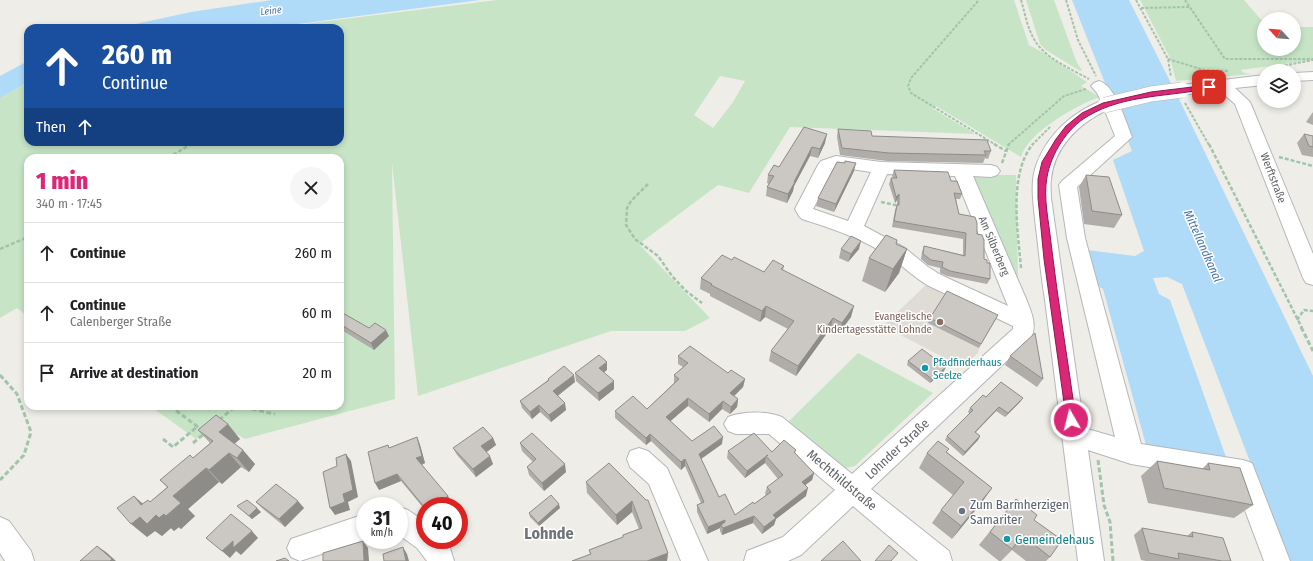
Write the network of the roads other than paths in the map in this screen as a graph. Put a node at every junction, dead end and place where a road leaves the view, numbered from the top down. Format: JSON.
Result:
{"nodes":[{"id":1,"x":1257,"y":75,"type":"edge"},
{"id":2,"x":1313,"y":76,"type":"edge"},
{"id":3,"x":1301,"y":77,"type":"edge"},
{"id":4,"x":1226,"y":78,"type":"junction"},
{"id":5,"x":1095,"y":84,"type":"road end"},
{"id":6,"x":881,"y":168,"type":"junction"},
{"id":7,"x":962,"y":171,"type":"junction"},
{"id":8,"x":990,"y":171,"type":"road end"},
{"id":9,"x":853,"y":229,"type":"junction"},
{"id":10,"x":1313,"y":278,"type":"edge"},
{"id":11,"x":1024,"y":322,"type":"junction"},
{"id":12,"x":736,"y":424,"type":"dead end"},
{"id":13,"x":1084,"y":438,"type":"junction"},
{"id":14,"x":1131,"y":453,"type":"junction"},
{"id":15,"x":639,"y":459,"type":"dead end"},
{"id":16,"x":854,"y":489,"type":"junction"},
{"id":17,"x":0,"y":530,"type":"edge"},
{"id":18,"x":356,"y":530,"type":"edge"},
{"id":19,"x":300,"y":548,"type":"dead end"},
{"id":20,"x":434,"y":549,"type":"edge"},
{"id":21,"x":21,"y":561,"type":"edge"},
{"id":22,"x":441,"y":561,"type":"edge"},
{"id":23,"x":695,"y":561,"type":"edge"},
{"id":24,"x":757,"y":561,"type":"edge"},
{"id":25,"x":939,"y":561,"type":"edge"},
{"id":26,"x":1091,"y":561,"type":"edge"},
{"id":27,"x":1277,"y":561,"type":"edge"}],
"edges":[{"from":1,"to":4,"type":"street"},
{"from":2,"to":3,"type":"street"},
{"from":4,"to":10,"type":"street","name":"Werftstraße"},
{"from":4,"to":13,"type":"street","bridge":true},
{"from":5,"to":14,"type":"street"},
{"from":6,"to":7,"type":"street"},
{"from":6,"to":9,"type":"street"},
{"from":6,"to":9,"type":"street"},
{"from":7,"to":8,"type":"street"},
{"from":7,"to":11,"type":"street","name":"Am Silberberg"},
{"from":9,"to":11,"type":"street"},
{"from":11,"to":16,"type":"street","name":"Lohnder Straße"},
{"from":12,"to":16,"type":"street","name":"Mechthildstraße"},
{"from":13,"to":14,"type":"street"},
{"from":13,"to":26,"type":"street"},
{"from":14,"to":27,"type":"street"},
{"from":15,"to":23,"type":"street"},
{"from":16,"to":24,"type":"street","name":"Lohnder Straße"},
{"from":16,"to":25,"type":"street","name":"Mechthildstraße"},
{"from":17,"to":21,"type":"street"},
{"from":18,"to":19,"type":"street"},
{"from":20,"to":22,"type":"street"}]}
